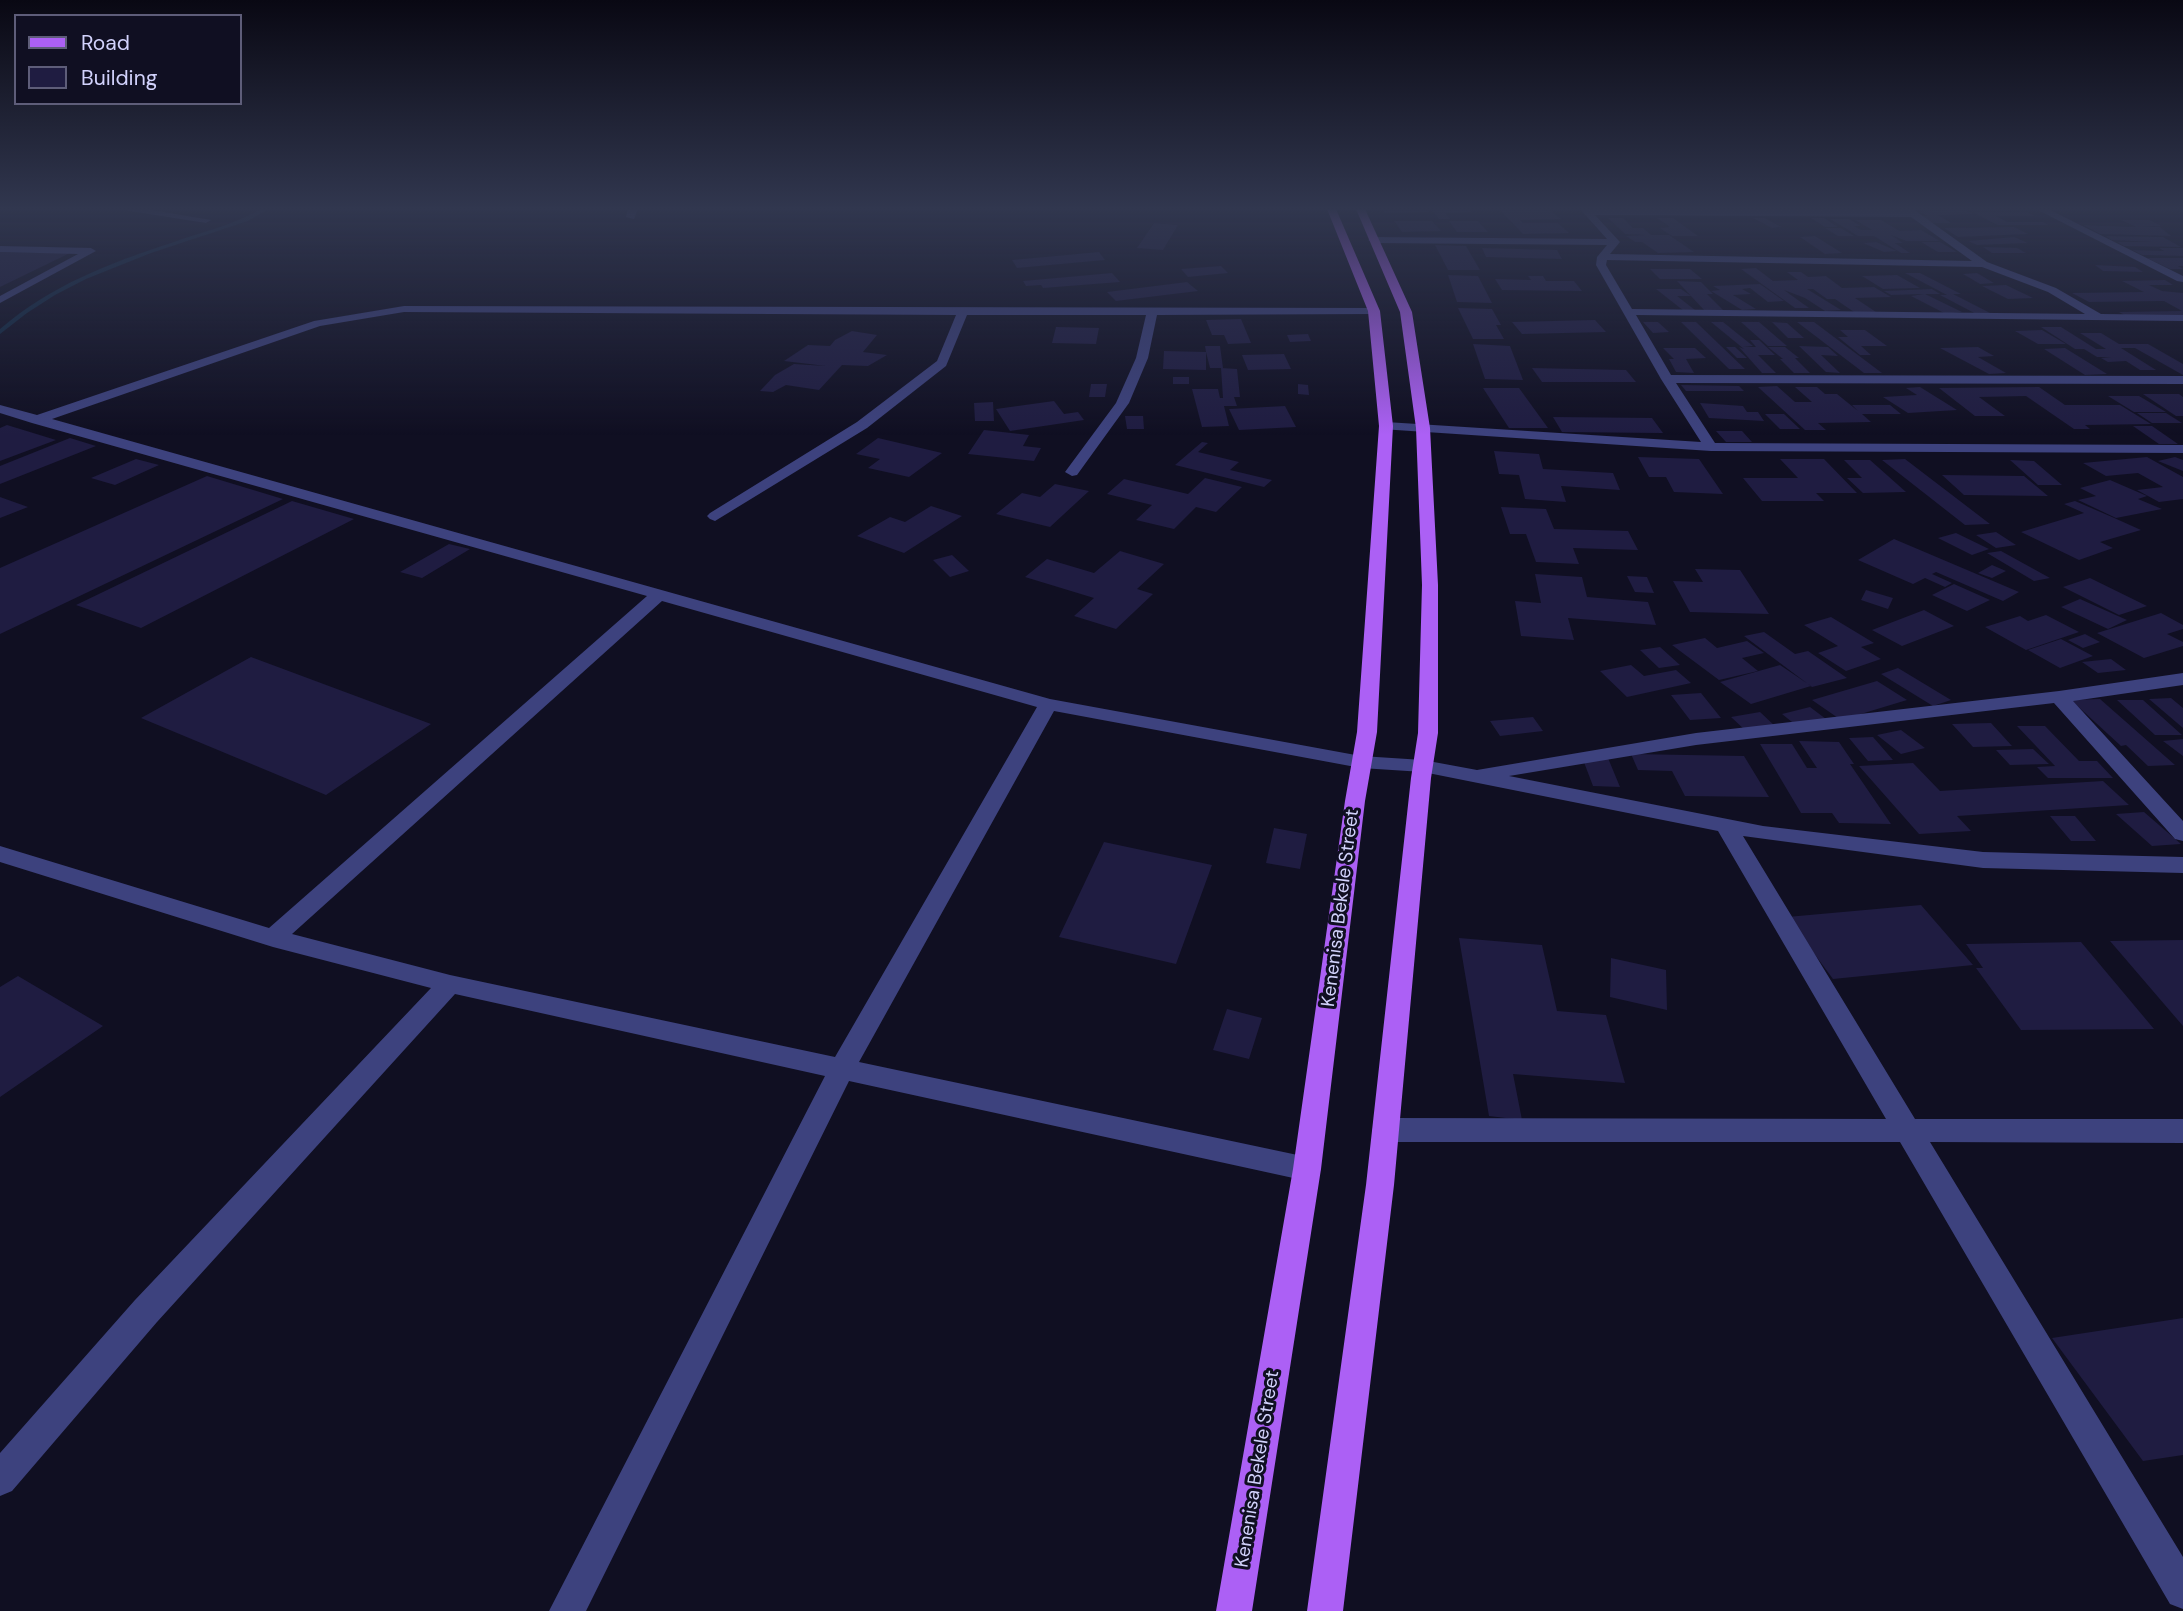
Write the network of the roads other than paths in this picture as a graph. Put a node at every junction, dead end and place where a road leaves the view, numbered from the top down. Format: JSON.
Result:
{"nodes":[{"id":1,"x":29,"y":284,"type":"edge"},
{"id":2,"x":1363,"y":284,"type":"edge"},
{"id":3,"x":1393,"y":284,"type":"edge"},
{"id":4,"x":1613,"y":284,"type":"edge"},
{"id":5,"x":2037,"y":284,"type":"edge"},
{"id":6,"x":0,"y":300,"type":"edge"},
{"id":7,"x":1374,"y":311,"type":"junction"},
{"id":8,"x":963,"y":312,"type":"junction"},
{"id":9,"x":1152,"y":312,"type":"junction"},
{"id":10,"x":1630,"y":312,"type":"junction"},
{"id":11,"x":2098,"y":316,"type":"junction"},
{"id":12,"x":2183,"y":318,"type":"edge"},
{"id":13,"x":1667,"y":379,"type":"junction"},
{"id":14,"x":2183,"y":380,"type":"edge"},
{"id":15,"x":0,"y":409,"type":"edge"},
{"id":16,"x":37,"y":420,"type":"junction"},
{"id":17,"x":1386,"y":426,"type":"junction"},
{"id":18,"x":1423,"y":428,"type":"junction"},
{"id":19,"x":1711,"y":447,"type":"junction"},
{"id":20,"x":2183,"y":449,"type":"edge"},
{"id":21,"x":1072,"y":472,"type":"dead end"},
{"id":22,"x":715,"y":516,"type":"dead end"},
{"id":23,"x":657,"y":596,"type":"junction"},
{"id":24,"x":2183,"y":679,"type":"edge"},
{"id":25,"x":2059,"y":697,"type":"junction"},
{"id":26,"x":1048,"y":704,"type":"junction"},
{"id":27,"x":1361,"y":762,"type":"junction"},
{"id":28,"x":1423,"y":766,"type":"junction"},
{"id":29,"x":1473,"y":776,"type":"junction"},
{"id":30,"x":1724,"y":825,"type":"junction"},
{"id":31,"x":2183,"y":834,"type":"edge"},
{"id":32,"x":0,"y":853,"type":"edge"},
{"id":33,"x":2183,"y":865,"type":"edge"},
{"id":34,"x":273,"y":938,"type":"junction"},
{"id":35,"x":450,"y":984,"type":"junction"},
{"id":36,"x":843,"y":1067,"type":"junction"},
{"id":37,"x":1386,"y":1130,"type":"junction"},
{"id":38,"x":1906,"y":1131,"type":"junction"},
{"id":39,"x":2183,"y":1131,"type":"edge"},
{"id":40,"x":1307,"y":1169,"type":"junction"},
{"id":41,"x":0,"y":1479,"type":"edge"},
{"id":42,"x":2183,"y":1591,"type":"edge"},
{"id":43,"x":567,"y":1611,"type":"edge"},
{"id":44,"x":1234,"y":1611,"type":"edge"},
{"id":45,"x":1325,"y":1611,"type":"edge"}],
"edges":[{"from":1,"to":6,"type":"street"},
{"from":2,"to":7,"type":"main road","name":"Kenenisa Bekele Street"},
{"from":3,"to":18,"type":"main road"},
{"from":4,"to":10,"type":"street"},
{"from":5,"to":11,"type":"street"},
{"from":7,"to":9,"type":"street"},
{"from":7,"to":17,"type":"main road","name":"Kenenisa Bekele Street"},
{"from":8,"to":9,"type":"street"},
{"from":8,"to":16,"type":"street"},
{"from":8,"to":22,"type":"street"},
{"from":9,"to":21,"type":"street"},
{"from":10,"to":11,"type":"street"},
{"from":10,"to":13,"type":"street"},
{"from":11,"to":12,"type":"street"},
{"from":13,"to":14,"type":"street"},
{"from":13,"to":19,"type":"street"},
{"from":15,"to":16,"type":"street"},
{"from":16,"to":23,"type":"street"},
{"from":17,"to":18,"type":"street"},
{"from":17,"to":27,"type":"main road","name":"Kenenisa Bekele Street"},
{"from":18,"to":19,"type":"street"},
{"from":18,"to":28,"type":"main road"},
{"from":19,"to":20,"type":"street"},
{"from":23,"to":26,"type":"street"},
{"from":23,"to":34,"type":"street"},
{"from":24,"to":25,"type":"street"},
{"from":25,"to":29,"type":"street"},
{"from":25,"to":31,"type":"street"},
{"from":26,"to":27,"type":"street"},
{"from":26,"to":36,"type":"street"},
{"from":27,"to":28,"type":"street"},
{"from":27,"to":40,"type":"main road","name":"Kenenisa Bekele Street"},
{"from":28,"to":29,"type":"street"},
{"from":28,"to":37,"type":"main road"},
{"from":29,"to":30,"type":"street"},
{"from":30,"to":33,"type":"street"},
{"from":30,"to":38,"type":"street"},
{"from":32,"to":34,"type":"street"},
{"from":34,"to":35,"type":"street"},
{"from":35,"to":36,"type":"street"},
{"from":35,"to":41,"type":"street"},
{"from":36,"to":40,"type":"street"},
{"from":36,"to":43,"type":"street"},
{"from":37,"to":38,"type":"street"},
{"from":37,"to":45,"type":"main road"},
{"from":38,"to":39,"type":"street"},
{"from":38,"to":42,"type":"street"},
{"from":40,"to":44,"type":"main road","name":"Kenenisa Bekele Street"}]}
